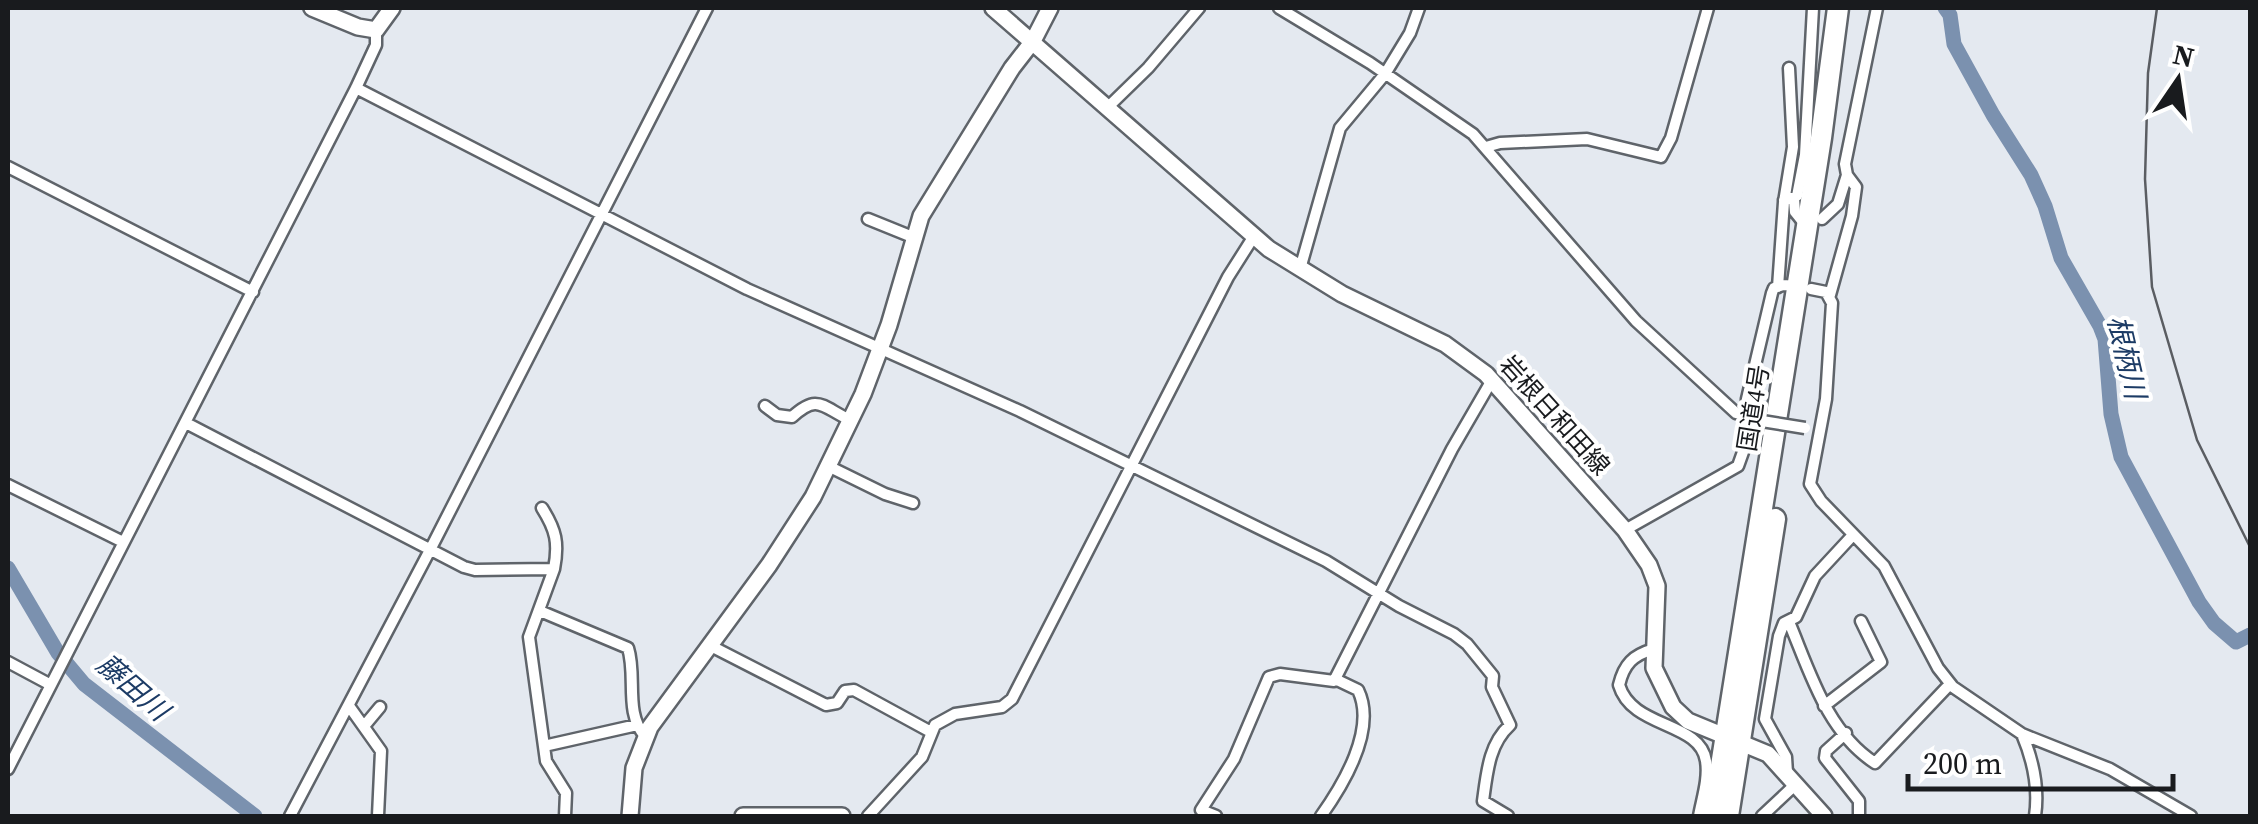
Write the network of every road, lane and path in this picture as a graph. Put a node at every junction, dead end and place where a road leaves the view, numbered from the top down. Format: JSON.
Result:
{"nodes":[{"id":1,"x":312,"y":8,"type":"edge"},
{"id":2,"x":392,"y":8,"type":"edge"},
{"id":3,"x":707,"y":8,"type":"edge"},
{"id":4,"x":993,"y":8,"type":"edge"},
{"id":5,"x":1050,"y":8,"type":"edge"},
{"id":6,"x":1199,"y":8,"type":"edge"},
{"id":7,"x":1279,"y":8,"type":"edge"},
{"id":8,"x":1419,"y":8,"type":"edge"},
{"id":9,"x":1708,"y":8,"type":"edge"},
{"id":10,"x":1813,"y":8,"type":"edge"},
{"id":11,"x":1838,"y":8,"type":"edge"},
{"id":12,"x":1852,"y":8,"type":"edge"},
{"id":13,"x":1877,"y":8,"type":"edge"},
{"id":14,"x":376,"y":30,"type":"junction"},
{"id":15,"x":1034,"y":41,"type":"junction"},
{"id":16,"x":1788,"y":68,"type":"dead end"},
{"id":17,"x":1385,"y":74,"type":"junction"},
{"id":18,"x":356,"y":88,"type":"junction"},
{"id":19,"x":1107,"y":108,"type":"junction"},
{"id":20,"x":1486,"y":147,"type":"junction"},
{"id":21,"x":8,"y":167,"type":"edge"},
{"id":22,"x":1847,"y":175,"type":"junction"},
{"id":23,"x":1789,"y":199,"type":"junction"},
{"id":24,"x":600,"y":216,"type":"junction"},
{"id":25,"x":868,"y":219,"type":"dead end"},
{"id":26,"x":1815,"y":223,"type":"junction"},
{"id":27,"x":1254,"y":236,"type":"junction"},
{"id":28,"x":915,"y":238,"type":"junction"},
{"id":29,"x":1300,"y":269,"type":"junction"},
{"id":30,"x":1804,"y":289,"type":"junction"},
{"id":31,"x":253,"y":292,"type":"junction"},
{"id":32,"x":880,"y":349,"type":"junction"},
{"id":33,"x":1492,"y":380,"type":"junction"},
{"id":34,"x":765,"y":406,"type":"dead end"},
{"id":35,"x":1744,"y":418,"type":"junction"},
{"id":36,"x":850,"y":420,"type":"junction"},
{"id":37,"x":186,"y":424,"type":"junction"},
{"id":38,"x":1821,"y":432,"type":"junction"},
{"id":39,"x":1132,"y":465,"type":"junction"},
{"id":40,"x":828,"y":466,"type":"junction"},
{"id":41,"x":8,"y":485,"type":"edge"},
{"id":42,"x":913,"y":503,"type":"dead end"},
{"id":43,"x":542,"y":508,"type":"dead end"},
{"id":44,"x":1625,"y":530,"type":"junction"},
{"id":45,"x":1854,"y":535,"type":"junction"},
{"id":46,"x":123,"y":542,"type":"junction"},
{"id":47,"x":430,"y":550,"type":"junction"},
{"id":48,"x":554,"y":569,"type":"junction"},
{"id":49,"x":1379,"y":593,"type":"junction"},
{"id":50,"x":540,"y":611,"type":"junction"},
{"id":51,"x":1862,"y":621,"type":"dead end"},
{"id":52,"x":1789,"y":622,"type":"junction"},
{"id":53,"x":709,"y":645,"type":"junction"},
{"id":54,"x":1654,"y":649,"type":"junction"},
{"id":55,"x":8,"y":662,"type":"edge"},
{"id":56,"x":1335,"y":679,"type":"junction"},
{"id":57,"x":52,"y":681,"type":"junction"},
{"id":58,"x":1950,"y":684,"type":"junction"},
{"id":59,"x":349,"y":706,"type":"junction"},
{"id":60,"x":1824,"y":706,"type":"junction"},
{"id":61,"x":380,"y":707,"type":"dead end"},
{"id":62,"x":364,"y":725,"type":"junction"},
{"id":63,"x":641,"y":730,"type":"junction"},
{"id":64,"x":932,"y":732,"type":"junction"},
{"id":65,"x":1846,"y":734,"type":"junction"},
{"id":66,"x":2022,"y":734,"type":"junction"},
{"id":67,"x":1732,"y":740,"type":"junction"},
{"id":68,"x":544,"y":746,"type":"junction"},
{"id":69,"x":8,"y":769,"type":"edge"},
{"id":70,"x":1792,"y":778,"type":"junction"},
{"id":71,"x":290,"y":816,"type":"edge"},
{"id":72,"x":378,"y":816,"type":"edge"},
{"id":73,"x":565,"y":816,"type":"edge"},
{"id":74,"x":630,"y":816,"type":"edge"},
{"id":75,"x":743,"y":816,"type":"edge"},
{"id":76,"x":842,"y":816,"type":"edge"},
{"id":77,"x":868,"y":816,"type":"edge"},
{"id":78,"x":1216,"y":816,"type":"edge"},
{"id":79,"x":1321,"y":816,"type":"edge"},
{"id":80,"x":1508,"y":816,"type":"edge"},
{"id":81,"x":1699,"y":816,"type":"edge"},
{"id":82,"x":1712,"y":816,"type":"edge"},
{"id":83,"x":1728,"y":816,"type":"edge"},
{"id":84,"x":1762,"y":816,"type":"edge"},
{"id":85,"x":1824,"y":816,"type":"edge"},
{"id":86,"x":1859,"y":816,"type":"edge"},
{"id":87,"x":2035,"y":816,"type":"edge"},
{"id":88,"x":2191,"y":816,"type":"edge"}],
"edges":[{"from":1,"to":14,"type":"main road"},
{"from":2,"to":14,"type":"main road"},
{"from":3,"to":24,"type":"street"},
{"from":4,"to":15,"type":"main road","name":"岩根日和田線"},
{"from":5,"to":15,"type":"main road"},
{"from":6,"to":19,"type":"street"},
{"from":7,"to":17,"type":"street"},
{"from":8,"to":17,"type":"street"},
{"from":9,"to":20,"type":"street"},
{"from":10,"to":23,"type":"street"},
{"from":11,"to":26,"type":"highway","name":"国道4号"},
{"from":12,"to":26,"type":"highway","name":"国道4号"},
{"from":13,"to":22,"type":"street"},
{"from":14,"to":18,"type":"street"},
{"from":15,"to":19,"type":"main road","name":"岩根日和田線"},
{"from":15,"to":28,"type":"main road"},
{"from":16,"to":23,"type":"street"},
{"from":17,"to":20,"type":"street"},
{"from":17,"to":29,"type":"street"},
{"from":18,"to":24,"type":"street"},
{"from":18,"to":31,"type":"street"},
{"from":19,"to":27,"type":"main road","name":"岩根日和田線"},
{"from":20,"to":35,"type":"street"},
{"from":21,"to":31,"type":"street"},
{"from":22,"to":26,"type":"street"},
{"from":22,"to":30,"type":"street"},
{"from":23,"to":26,"type":"street"},
{"from":23,"to":30,"type":"street"},
{"from":24,"to":32,"type":"street"},
{"from":24,"to":47,"type":"street"},
{"from":25,"to":28,"type":"street"},
{"from":26,"to":30,"type":"highway","name":"国道4号"},
{"from":27,"to":29,"type":"main road","name":"岩根日和田線"},
{"from":27,"to":39,"type":"street"},
{"from":28,"to":32,"type":"main road"},
{"from":29,"to":33,"type":"main road","name":"岩根日和田線"},
{"from":30,"to":35,"type":"street"},
{"from":30,"to":38,"type":"street"},
{"from":30,"to":67,"type":"highway","name":"国道4号"},
{"from":31,"to":37,"type":"street"},
{"from":32,"to":36,"type":"main road"},
{"from":32,"to":39,"type":"street"},
{"from":33,"to":44,"type":"main road","name":"岩根日和田線"},
{"from":33,"to":49,"type":"street"},
{"from":34,"to":36,"type":"street"},
{"from":35,"to":38,"type":"street","bridge":true},
{"from":35,"to":44,"type":"street"},
{"from":36,"to":40,"type":"main road"},
{"from":37,"to":46,"type":"street"},
{"from":37,"to":47,"type":"street"},
{"from":38,"to":45,"type":"street"},
{"from":39,"to":49,"type":"street"},
{"from":39,"to":64,"type":"street"},
{"from":40,"to":42,"type":"street"},
{"from":40,"to":53,"type":"main road"},
{"from":41,"to":46,"type":"street"},
{"from":43,"to":48,"type":"street"},
{"from":44,"to":54,"type":"main road","name":"岩根日和田線"},
{"from":45,"to":52,"type":"street"},
{"from":45,"to":58,"type":"street"},
{"from":46,"to":57,"type":"street"},
{"from":47,"to":48,"type":"street"},
{"from":47,"to":59,"type":"street"},
{"from":48,"to":50,"type":"street"},
{"from":49,"to":56,"type":"street"},
{"from":49,"to":80,"type":"street"},
{"from":50,"to":63,"type":"street"},
{"from":50,"to":68,"type":"street"},
{"from":51,"to":60,"type":"street"},
{"from":52,"to":60,"type":"street"},
{"from":52,"to":70,"type":"street"},
{"from":53,"to":63,"type":"main road"},
{"from":53,"to":64,"type":"street"},
{"from":54,"to":67,"type":"main road","name":"岩根日和田線"},
{"from":54,"to":81,"type":"street"},
{"from":55,"to":57,"type":"street"},
{"from":56,"to":78,"type":"street"},
{"from":56,"to":79,"type":"street"},
{"from":57,"to":69,"type":"street"},
{"from":58,"to":65,"type":"street"},
{"from":58,"to":66,"type":"street"},
{"from":59,"to":62,"type":"street"},
{"from":59,"to":71,"type":"street"},
{"from":60,"to":65,"type":"street"},
{"from":61,"to":62,"type":"street"},
{"from":62,"to":72,"type":"street"},
{"from":63,"to":68,"type":"street"},
{"from":63,"to":74,"type":"main road"},
{"from":64,"to":77,"type":"street"},
{"from":65,"to":86,"type":"street"},
{"from":66,"to":87,"type":"street"},
{"from":66,"to":88,"type":"street"},
{"from":67,"to":70,"type":"main road","name":"岩根日和田線"},
{"from":67,"to":82,"type":"highway","name":"国道4号"},
{"from":67,"to":83,"type":"highway","name":"国道4号"},
{"from":68,"to":73,"type":"street"},
{"from":70,"to":84,"type":"street"},
{"from":70,"to":85,"type":"main road","name":"岩根日和田線"},
{"from":75,"to":76,"type":"main road"}]}
